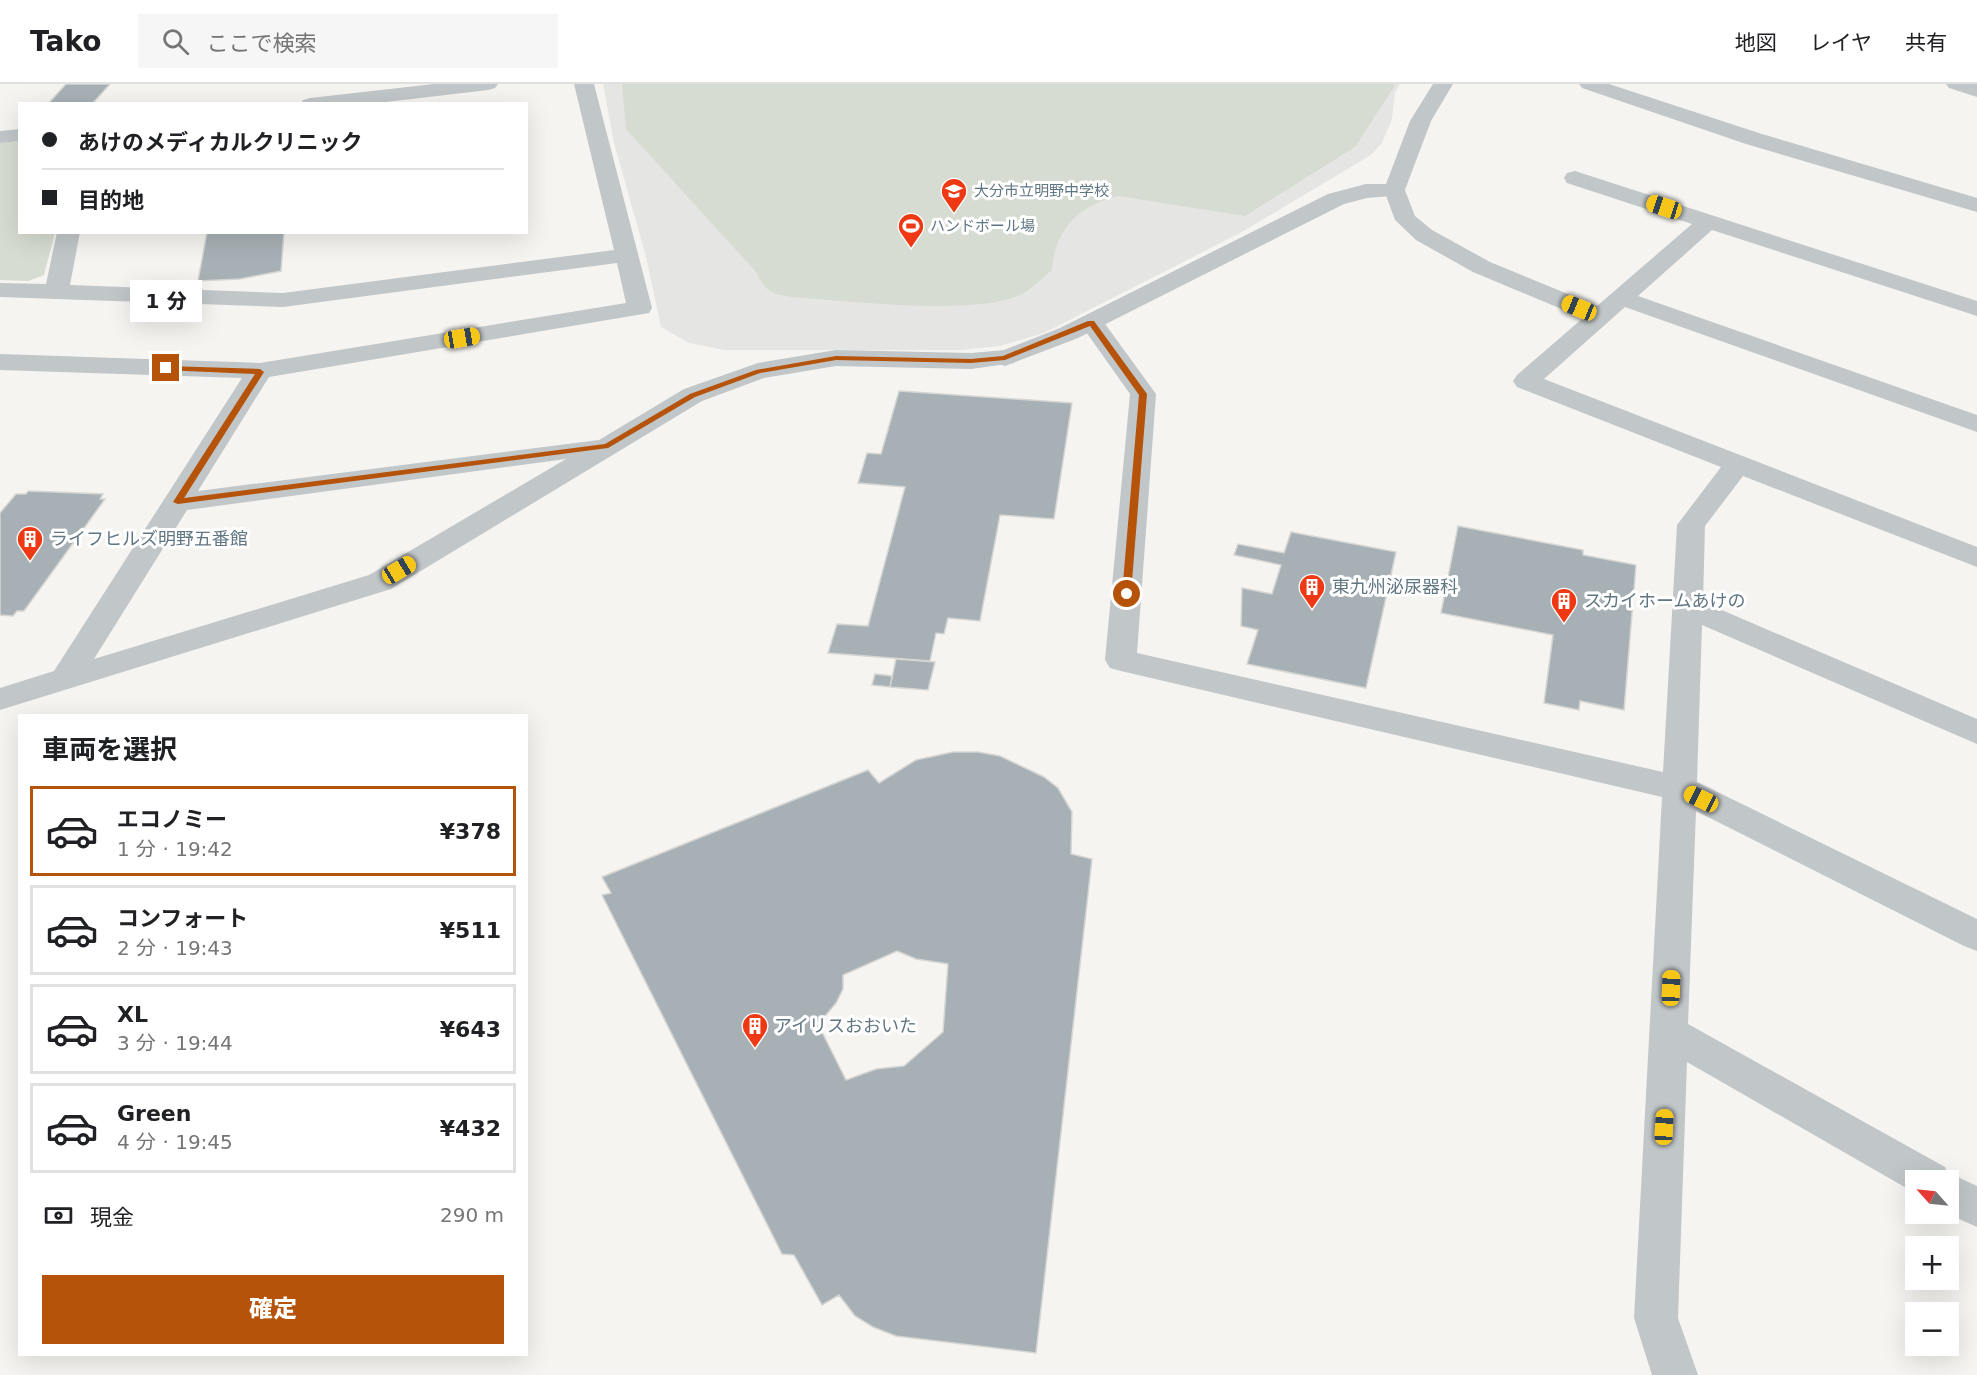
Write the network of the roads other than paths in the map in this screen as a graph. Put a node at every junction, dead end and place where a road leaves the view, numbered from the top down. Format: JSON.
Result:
{"nodes":[{"id":1,"x":488,"y":84,"type":"edge"},
{"id":2,"x":584,"y":84,"type":"edge"},
{"id":3,"x":1443,"y":84,"type":"edge"},
{"id":4,"x":1589,"y":84,"type":"edge"},
{"id":5,"x":1956,"y":84,"type":"edge"},
{"id":6,"x":1977,"y":91,"type":"edge"},
{"id":7,"x":328,"y":102,"type":"edge"},
{"id":8,"x":18,"y":135,"type":"edge"},
{"id":9,"x":0,"y":137,"type":"edge"},
{"id":10,"x":1575,"y":178,"type":"dead end"},
{"id":11,"x":1395,"y":190,"type":"junction"},
{"id":12,"x":1977,"y":205,"type":"edge"},
{"id":13,"x":1708,"y":222,"type":"junction"},
{"id":14,"x":69,"y":234,"type":"edge"},
{"id":15,"x":627,"y":255,"type":"junction"},
{"id":16,"x":0,"y":290,"type":"edge"},
{"id":17,"x":56,"y":292,"type":"junction"},
{"id":18,"x":1622,"y":298,"type":"junction"},
{"id":19,"x":1977,"y":309,"type":"edge"},
{"id":20,"x":1599,"y":316,"type":"junction"},
{"id":21,"x":1091,"y":322,"type":"junction"},
{"id":22,"x":0,"y":362,"type":"edge"},
{"id":23,"x":260,"y":372,"type":"junction"},
{"id":24,"x":1977,"y":424,"type":"edge"},
{"id":25,"x":608,"y":446,"type":"junction"},
{"id":26,"x":1738,"y":464,"type":"junction"},
{"id":27,"x":178,"y":502,"type":"junction"},
{"id":28,"x":1977,"y":558,"type":"edge"},
{"id":29,"x":1688,"y":607,"type":"junction"},
{"id":30,"x":65,"y":679,"type":"junction"},
{"id":31,"x":0,"y":699,"type":"edge"},
{"id":32,"x":1977,"y":732,"type":"edge"},
{"id":33,"x":1679,"y":788,"type":"junction"},
{"id":34,"x":1977,"y":936,"type":"edge"},
{"id":35,"x":1669,"y":1032,"type":"junction"},
{"id":36,"x":1912,"y":1170,"type":"edge"},
{"id":37,"x":1959,"y":1197,"type":"edge"},
{"id":38,"x":1977,"y":1208,"type":"edge"},
{"id":39,"x":1675,"y":1375,"type":"edge"}],
"edges":[{"from":1,"to":7,"type":"street"},
{"from":2,"to":15,"type":"street"},
{"from":3,"to":11,"type":"street"},
{"from":4,"to":12,"type":"street"},
{"from":5,"to":6,"type":"street"},
{"from":8,"to":9,"type":"street"},
{"from":10,"to":13,"type":"street"},
{"from":11,"to":20,"type":"street"},
{"from":11,"to":21,"type":"street"},
{"from":13,"to":18,"type":"street"},
{"from":13,"to":19,"type":"street"},
{"from":14,"to":17,"type":"street"},
{"from":15,"to":17,"type":"street"},
{"from":15,"to":23,"type":"street"},
{"from":16,"to":17,"type":"street"},
{"from":18,"to":20,"type":"street"},
{"from":18,"to":24,"type":"street"},
{"from":20,"to":26,"type":"street"},
{"from":21,"to":25,"type":"street"},
{"from":21,"to":33,"type":"street"},
{"from":22,"to":23,"type":"street"},
{"from":23,"to":27,"type":"street"},
{"from":25,"to":27,"type":"street"},
{"from":25,"to":30,"type":"street"},
{"from":26,"to":28,"type":"street"},
{"from":26,"to":29,"type":"street"},
{"from":27,"to":30,"type":"street"},
{"from":29,"to":32,"type":"street"},
{"from":29,"to":33,"type":"street"},
{"from":30,"to":31,"type":"street"},
{"from":33,"to":34,"type":"street"},
{"from":33,"to":35,"type":"street"},
{"from":35,"to":36,"type":"street"},
{"from":35,"to":39,"type":"street"},
{"from":37,"to":38,"type":"street"}]}
